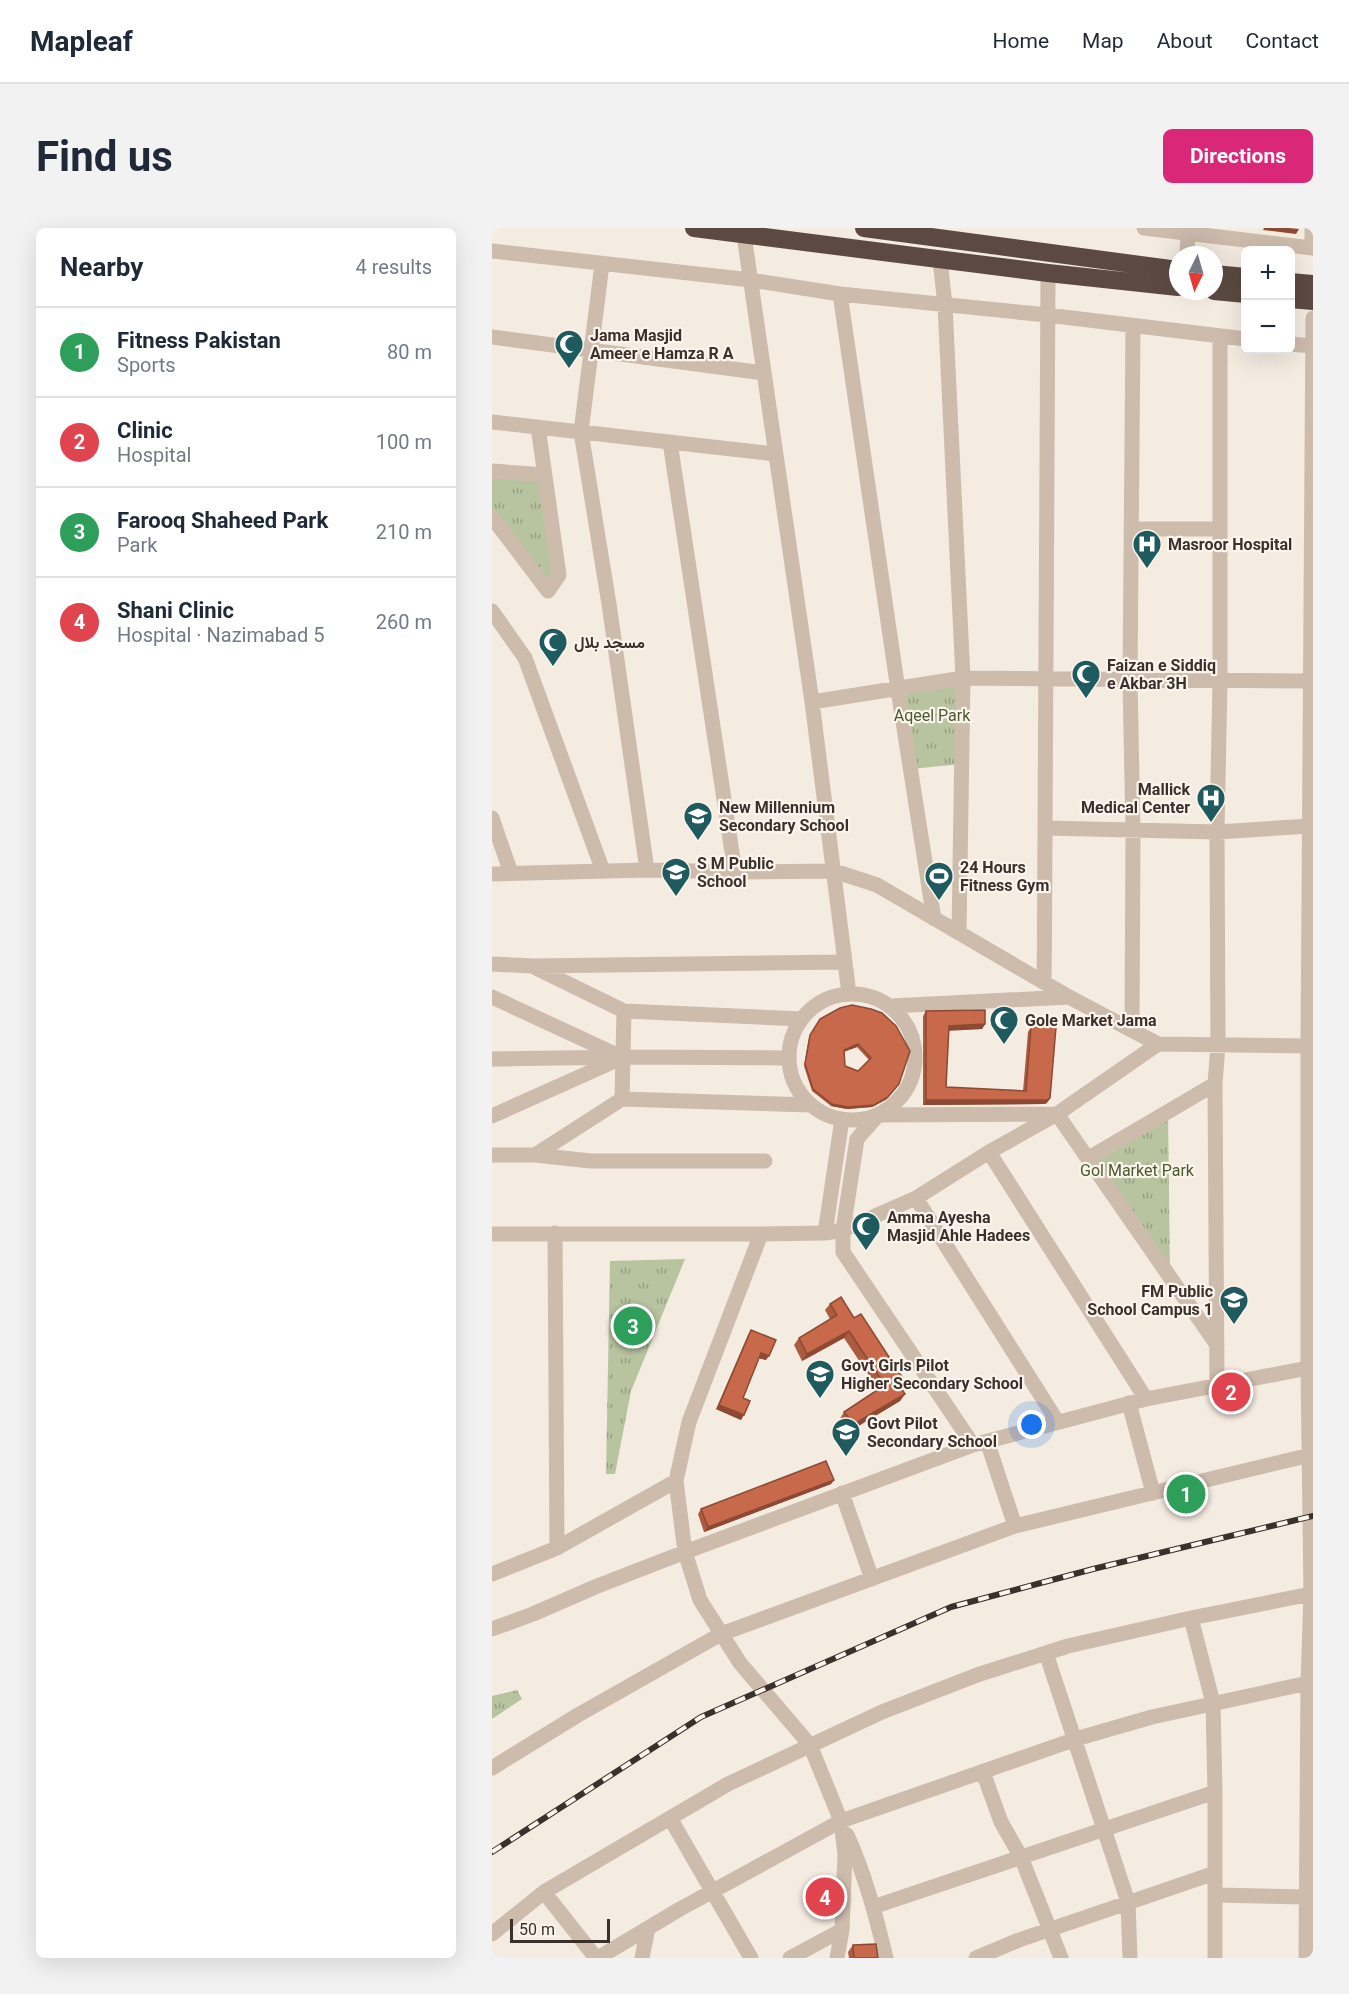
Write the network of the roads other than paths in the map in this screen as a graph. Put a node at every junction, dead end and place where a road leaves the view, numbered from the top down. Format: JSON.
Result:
{"nodes":[{"id":1,"x":694,"y":228,"type":"edge"},
{"id":2,"x":864,"y":228,"type":"edge"},
{"id":3,"x":1144,"y":228,"type":"edge"},
{"id":4,"x":1312,"y":228,"type":"edge"},
{"id":5,"x":1187,"y":231,"type":"edge"},
{"id":6,"x":1251,"y":234,"type":"edge"},
{"id":7,"x":744,"y":235,"type":"junction"},
{"id":8,"x":1186,"y":246,"type":"edge"},
{"id":9,"x":1312,"y":248,"type":"edge"},
{"id":10,"x":492,"y":251,"type":"edge"},
{"id":11,"x":940,"y":260,"type":"junction"},
{"id":12,"x":602,"y":264,"type":"junction"},
{"id":13,"x":1169,"y":269,"type":"edge"},
{"id":14,"x":1048,"y":273,"type":"junction"},
{"id":15,"x":1223,"y":274,"type":"edge"},
{"id":16,"x":1241,"y":276,"type":"edge"},
{"id":17,"x":751,"y":280,"type":"junction"},
{"id":18,"x":1295,"y":282,"type":"edge"},
{"id":19,"x":1313,"y":284,"type":"edge"},
{"id":20,"x":1169,"y":286,"type":"edge"},
{"id":21,"x":1223,"y":292,"type":"edge"},
{"id":22,"x":840,"y":294,"type":"junction"},
{"id":23,"x":1241,"y":294,"type":"edge"},
{"id":24,"x":1295,"y":300,"type":"edge"},
{"id":25,"x":1313,"y":302,"type":"edge"},
{"id":26,"x":945,"y":305,"type":"junction"},
{"id":27,"x":1047,"y":315,"type":"junction"},
{"id":28,"x":1313,"y":318,"type":"edge"},
{"id":29,"x":1133,"y":326,"type":"junction"},
{"id":30,"x":492,"y":337,"type":"edge"},
{"id":31,"x":1220,"y":337,"type":"junction"},
{"id":32,"x":1241,"y":339,"type":"edge"},
{"id":33,"x":1295,"y":344,"type":"edge"},
{"id":34,"x":1313,"y":346,"type":"edge"},
{"id":35,"x":592,"y":350,"type":"junction"},
{"id":36,"x":764,"y":373,"type":"junction"},
{"id":37,"x":492,"y":422,"type":"edge"},
{"id":38,"x":538,"y":427,"type":"junction"},
{"id":39,"x":581,"y":432,"type":"junction"},
{"id":40,"x":670,"y":442,"type":"junction"},
{"id":41,"x":775,"y":454,"type":"junction"},
{"id":42,"x":492,"y":471,"type":"edge"},
{"id":43,"x":545,"y":475,"type":"junction"},
{"id":44,"x":492,"y":517,"type":"edge"},
{"id":45,"x":1220,"y":529,"type":"junction"},
{"id":46,"x":1131,"y":530,"type":"junction"},
{"id":47,"x":492,"y":611,"type":"edge"},
{"id":48,"x":963,"y":678,"type":"junction"},
{"id":49,"x":1044,"y":679,"type":"junction"},
{"id":50,"x":1130,"y":680,"type":"junction"},
{"id":51,"x":1220,"y":681,"type":"junction"},
{"id":52,"x":1309,"y":681,"type":"junction"},
{"id":53,"x":898,"y":690,"type":"junction"},
{"id":54,"x":812,"y":702,"type":"junction"},
{"id":55,"x":492,"y":818,"type":"edge"},
{"id":56,"x":1310,"y":820,"type":"edge"},
{"id":57,"x":1046,"y":828,"type":"junction"},
{"id":58,"x":1133,"y":831,"type":"junction"},
{"id":59,"x":1217,"y":832,"type":"junction"},
{"id":60,"x":646,"y":870,"type":"junction"},
{"id":61,"x":603,"y":871,"type":"junction"},
{"id":62,"x":834,"y":871,"type":"junction"},
{"id":63,"x":735,"y":872,"type":"junction"},
{"id":64,"x":511,"y":873,"type":"junction"},
{"id":65,"x":492,"y":874,"type":"edge"},
{"id":66,"x":1311,"y":904,"type":"edge"},
{"id":67,"x":934,"y":919,"type":"junction"},
{"id":68,"x":959,"y":933,"type":"junction"},
{"id":69,"x":845,"y":962,"type":"junction"},
{"id":70,"x":492,"y":964,"type":"edge"},
{"id":71,"x":533,"y":966,"type":"junction"},
{"id":72,"x":1044,"y":982,"type":"junction"},
{"id":73,"x":849,"y":994,"type":"junction"},
{"id":74,"x":492,"y":997,"type":"edge"},
{"id":75,"x":1069,"y":997,"type":"junction"},
{"id":76,"x":891,"y":1006,"type":"junction"},
{"id":77,"x":1310,"y":1010,"type":"edge"},
{"id":78,"x":624,"y":1011,"type":"junction"},
{"id":79,"x":802,"y":1019,"type":"junction"},
{"id":80,"x":1132,"y":1030,"type":"junction"},
{"id":81,"x":1158,"y":1044,"type":"junction"},
{"id":82,"x":1218,"y":1045,"type":"junction"},
{"id":83,"x":1308,"y":1046,"type":"junction"},
{"id":84,"x":622,"y":1057,"type":"junction"},
{"id":85,"x":789,"y":1058,"type":"junction"},
{"id":86,"x":492,"y":1059,"type":"edge"},
{"id":87,"x":1215,"y":1084,"type":"junction"},
{"id":88,"x":622,"y":1099,"type":"junction"},
{"id":89,"x":1310,"y":1102,"type":"edge"},
{"id":90,"x":811,"y":1105,"type":"junction"},
{"id":91,"x":1058,"y":1114,"type":"junction"},
{"id":92,"x":878,"y":1115,"type":"junction"},
{"id":93,"x":492,"y":1116,"type":"edge"},
{"id":94,"x":842,"y":1119,"type":"junction"},
{"id":95,"x":989,"y":1152,"type":"junction"},
{"id":96,"x":492,"y":1155,"type":"edge"},
{"id":97,"x":535,"y":1155,"type":"junction"},
{"id":98,"x":1089,"y":1158,"type":"junction"},
{"id":99,"x":765,"y":1161,"type":"dead end"},
{"id":100,"x":1311,"y":1188,"type":"edge"},
{"id":101,"x":916,"y":1198,"type":"junction"},
{"id":102,"x":843,"y":1230,"type":"junction"},
{"id":103,"x":555,"y":1233,"type":"junction"},
{"id":104,"x":825,"y":1233,"type":"junction"},
{"id":105,"x":492,"y":1234,"type":"edge"},
{"id":106,"x":761,"y":1234,"type":"junction"},
{"id":107,"x":1311,"y":1275,"type":"edge"},
{"id":108,"x":1217,"y":1345,"type":"junction"},
{"id":109,"x":1308,"y":1368,"type":"junction"},
{"id":110,"x":1217,"y":1386,"type":"junction"},
{"id":111,"x":1146,"y":1399,"type":"junction"},
{"id":112,"x":1129,"y":1403,"type":"junction"},
{"id":113,"x":1311,"y":1404,"type":"edge"},
{"id":114,"x":1057,"y":1421,"type":"junction"},
{"id":115,"x":980,"y":1443,"type":"junction"},
{"id":116,"x":1310,"y":1455,"type":"junction"},
{"id":117,"x":676,"y":1481,"type":"junction"},
{"id":118,"x":1153,"y":1493,"type":"junction"},
{"id":119,"x":842,"y":1494,"type":"junction"},
{"id":120,"x":1016,"y":1526,"type":"junction"},
{"id":121,"x":557,"y":1548,"type":"junction"},
{"id":122,"x":684,"y":1552,"type":"junction"},
{"id":123,"x":1312,"y":1572,"type":"edge"},
{"id":124,"x":492,"y":1574,"type":"edge"},
{"id":125,"x":872,"y":1579,"type":"junction"},
{"id":126,"x":1312,"y":1598,"type":"edge"},
{"id":127,"x":1191,"y":1618,"type":"junction"},
{"id":128,"x":492,"y":1629,"type":"edge"},
{"id":129,"x":721,"y":1634,"type":"junction"},
{"id":130,"x":1046,"y":1653,"type":"junction"},
{"id":131,"x":1311,"y":1665,"type":"edge"},
{"id":132,"x":1308,"y":1683,"type":"junction"},
{"id":133,"x":1213,"y":1703,"type":"junction"},
{"id":134,"x":1073,"y":1740,"type":"junction"},
{"id":135,"x":810,"y":1745,"type":"junction"},
{"id":136,"x":492,"y":1768,"type":"edge"},
{"id":137,"x":983,"y":1772,"type":"junction"},
{"id":138,"x":1215,"y":1792,"type":"junction"},
{"id":139,"x":670,"y":1818,"type":"junction"},
{"id":140,"x":841,"y":1821,"type":"junction"},
{"id":141,"x":1103,"y":1830,"type":"junction"},
{"id":142,"x":1021,"y":1857,"type":"junction"},
{"id":143,"x":1215,"y":1873,"type":"junction"},
{"id":144,"x":712,"y":1891,"type":"junction"},
{"id":145,"x":544,"y":1892,"type":"junction"},
{"id":146,"x":1215,"y":1895,"type":"junction"},
{"id":147,"x":1306,"y":1897,"type":"junction"},
{"id":148,"x":1128,"y":1902,"type":"junction"},
{"id":149,"x":873,"y":1907,"type":"junction"},
{"id":150,"x":648,"y":1928,"type":"junction"},
{"id":151,"x":1049,"y":1929,"type":"junction"},
{"id":152,"x":842,"y":1930,"type":"junction"},
{"id":153,"x":492,"y":1934,"type":"edge"},
{"id":154,"x":597,"y":1958,"type":"edge"},
{"id":155,"x":642,"y":1958,"type":"edge"},
{"id":156,"x":751,"y":1958,"type":"edge"},
{"id":157,"x":790,"y":1958,"type":"edge"},
{"id":158,"x":837,"y":1958,"type":"edge"},
{"id":159,"x":886,"y":1958,"type":"edge"},
{"id":160,"x":976,"y":1958,"type":"edge"},
{"id":161,"x":1061,"y":1958,"type":"edge"},
{"id":162,"x":1130,"y":1958,"type":"edge"},
{"id":163,"x":1215,"y":1958,"type":"edge"},
{"id":164,"x":1306,"y":1958,"type":"edge"}],
"edges":[{"from":1,"to":7,"type":"highway"},
{"from":2,"to":13,"type":"highway"},
{"from":3,"to":5,"type":"street"},
{"from":4,"to":9,"type":"street"},
{"from":5,"to":6,"type":"street"},
{"from":5,"to":8,"type":"street"},
{"from":6,"to":9,"type":"street"},
{"from":7,"to":11,"type":"highway"},
{"from":7,"to":17,"type":"street"},
{"from":10,"to":12,"type":"street"},
{"from":11,"to":14,"type":"highway"},
{"from":11,"to":26,"type":"street"},
{"from":12,"to":17,"type":"street"},
{"from":12,"to":35,"type":"street"},
{"from":14,"to":20,"type":"highway"},
{"from":14,"to":27,"type":"street"},
{"from":15,"to":16,"type":"highway"},
{"from":17,"to":22,"type":"street"},
{"from":17,"to":36,"type":"street"},
{"from":18,"to":19,"type":"highway"},
{"from":21,"to":23,"type":"highway"},
{"from":22,"to":26,"type":"street"},
{"from":22,"to":53,"type":"street"},
{"from":24,"to":25,"type":"highway"},
{"from":26,"to":27,"type":"street"},
{"from":26,"to":48,"type":"street"},
{"from":27,"to":29,"type":"street"},
{"from":27,"to":49,"type":"street"},
{"from":28,"to":34,"type":"street"},
{"from":29,"to":31,"type":"street"},
{"from":29,"to":46,"type":"street"},
{"from":30,"to":35,"type":"street"},
{"from":31,"to":32,"type":"street"},
{"from":31,"to":45,"type":"street"},
{"from":33,"to":34,"type":"street"},
{"from":34,"to":52,"type":"street"},
{"from":35,"to":36,"type":"street"},
{"from":35,"to":39,"type":"street"},
{"from":36,"to":41,"type":"street"},
{"from":37,"to":38,"type":"street"},
{"from":38,"to":39,"type":"street"},
{"from":38,"to":43,"type":"street"},
{"from":39,"to":40,"type":"street"},
{"from":39,"to":60,"type":"street"},
{"from":40,"to":41,"type":"street"},
{"from":40,"to":63,"type":"street"},
{"from":41,"to":54,"type":"street"},
{"from":42,"to":43,"type":"street"},
{"from":43,"to":44,"type":"street"},
{"from":45,"to":46,"type":"street"},
{"from":45,"to":51,"type":"street"},
{"from":46,"to":50,"type":"street"},
{"from":47,"to":61,"type":"street"},
{"from":48,"to":49,"type":"street"},
{"from":48,"to":53,"type":"street"},
{"from":48,"to":68,"type":"street"},
{"from":49,"to":50,"type":"street"},
{"from":49,"to":57,"type":"street"},
{"from":50,"to":51,"type":"street"},
{"from":50,"to":58,"type":"street"},
{"from":51,"to":52,"type":"street"},
{"from":51,"to":59,"type":"street"},
{"from":52,"to":56,"type":"street"},
{"from":53,"to":54,"type":"street"},
{"from":53,"to":67,"type":"street"},
{"from":54,"to":62,"type":"street"},
{"from":55,"to":64,"type":"street"},
{"from":56,"to":59,"type":"street"},
{"from":56,"to":66,"type":"street"},
{"from":57,"to":58,"type":"street"},
{"from":57,"to":72,"type":"street"},
{"from":58,"to":59,"type":"street"},
{"from":58,"to":80,"type":"street"},
{"from":59,"to":82,"type":"street"},
{"from":60,"to":61,"type":"street"},
{"from":60,"to":63,"type":"street"},
{"from":61,"to":64,"type":"street"},
{"from":62,"to":63,"type":"street"},
{"from":62,"to":67,"type":"street"},
{"from":62,"to":69,"type":"street"},
{"from":64,"to":65,"type":"street"},
{"from":66,"to":77,"type":"street"},
{"from":67,"to":68,"type":"street"},
{"from":68,"to":72,"type":"street"},
{"from":69,"to":71,"type":"street"},
{"from":69,"to":73,"type":"street"},
{"from":70,"to":71,"type":"street"},
{"from":71,"to":78,"type":"street"},
{"from":72,"to":75,"type":"street"},
{"from":73,"to":76,"type":"street"},
{"from":73,"to":79,"type":"street"},
{"from":74,"to":84,"type":"street"},
{"from":75,"to":76,"type":"street"},
{"from":75,"to":80,"type":"street"},
{"from":76,"to":92,"type":"street"},
{"from":77,"to":83,"type":"street"},
{"from":78,"to":79,"type":"street"},
{"from":78,"to":84,"type":"street"},
{"from":79,"to":85,"type":"street"},
{"from":80,"to":81,"type":"street"},
{"from":81,"to":82,"type":"street"},
{"from":81,"to":91,"type":"street"},
{"from":82,"to":83,"type":"street"},
{"from":82,"to":87,"type":"street"},
{"from":83,"to":89,"type":"street"},
{"from":84,"to":85,"type":"street"},
{"from":84,"to":86,"type":"street"},
{"from":84,"to":88,"type":"street"},
{"from":84,"to":93,"type":"street"},
{"from":85,"to":90,"type":"street"},
{"from":87,"to":98,"type":"street"},
{"from":87,"to":108,"type":"street"},
{"from":88,"to":90,"type":"street"},
{"from":88,"to":97,"type":"street"},
{"from":89,"to":100,"type":"street"},
{"from":90,"to":94,"type":"street"},
{"from":91,"to":92,"type":"street"},
{"from":91,"to":95,"type":"street"},
{"from":91,"to":98,"type":"street"},
{"from":92,"to":94,"type":"street"},
{"from":92,"to":102,"type":"street"},
{"from":94,"to":104,"type":"street"},
{"from":95,"to":101,"type":"street"},
{"from":95,"to":111,"type":"street"},
{"from":96,"to":97,"type":"street"},
{"from":97,"to":99,"type":"street"},
{"from":98,"to":108,"type":"street"},
{"from":100,"to":107,"type":"street"},
{"from":101,"to":102,"type":"street"},
{"from":101,"to":114,"type":"street"},
{"from":102,"to":104,"type":"street"},
{"from":102,"to":115,"type":"street"},
{"from":103,"to":105,"type":"street"},
{"from":103,"to":106,"type":"street"},
{"from":103,"to":121,"type":"street"},
{"from":104,"to":106,"type":"street"},
{"from":106,"to":117,"type":"street"},
{"from":107,"to":109,"type":"street"},
{"from":108,"to":110,"type":"street"},
{"from":109,"to":110,"type":"street"},
{"from":109,"to":113,"type":"street"},
{"from":110,"to":111,"type":"street"},
{"from":111,"to":112,"type":"street"},
{"from":112,"to":114,"type":"street"},
{"from":112,"to":118,"type":"street"},
{"from":113,"to":116,"type":"street"},
{"from":114,"to":115,"type":"street"},
{"from":115,"to":119,"type":"street"},
{"from":115,"to":120,"type":"street"},
{"from":116,"to":118,"type":"street"},
{"from":116,"to":123,"type":"street"},
{"from":117,"to":121,"type":"street"},
{"from":117,"to":122,"type":"street"},
{"from":118,"to":120,"type":"street"},
{"from":119,"to":122,"type":"street"},
{"from":119,"to":125,"type":"street"},
{"from":120,"to":125,"type":"street"},
{"from":121,"to":124,"type":"street"},
{"from":122,"to":128,"type":"street"},
{"from":122,"to":129,"type":"street"},
{"from":123,"to":126,"type":"street"},
{"from":125,"to":129,"type":"street"},
{"from":126,"to":127,"type":"street"},
{"from":126,"to":131,"type":"street"},
{"from":127,"to":130,"type":"street"},
{"from":127,"to":133,"type":"street"},
{"from":129,"to":135,"type":"street"},
{"from":129,"to":136,"type":"street"},
{"from":130,"to":134,"type":"street"},
{"from":130,"to":135,"type":"street"},
{"from":131,"to":132,"type":"street"},
{"from":132,"to":133,"type":"street"},
{"from":132,"to":147,"type":"street"},
{"from":133,"to":134,"type":"street"},
{"from":133,"to":138,"type":"street"},
{"from":134,"to":137,"type":"street"},
{"from":134,"to":141,"type":"street"},
{"from":135,"to":139,"type":"street"},
{"from":135,"to":140,"type":"street"},
{"from":137,"to":140,"type":"street"},
{"from":137,"to":142,"type":"street"},
{"from":138,"to":141,"type":"street"},
{"from":138,"to":143,"type":"street"},
{"from":139,"to":144,"type":"street"},
{"from":139,"to":145,"type":"street"},
{"from":140,"to":144,"type":"street"},
{"from":140,"to":149,"type":"street"},
{"from":140,"to":152,"type":"street"},
{"from":141,"to":142,"type":"street"},
{"from":141,"to":148,"type":"street"},
{"from":142,"to":149,"type":"street"},
{"from":142,"to":151,"type":"street"},
{"from":143,"to":146,"type":"street"},
{"from":143,"to":148,"type":"street"},
{"from":144,"to":150,"type":"street"},
{"from":144,"to":156,"type":"street"},
{"from":145,"to":153,"type":"street"},
{"from":145,"to":154,"type":"street"},
{"from":146,"to":147,"type":"street"},
{"from":146,"to":163,"type":"street"},
{"from":147,"to":164,"type":"street"},
{"from":148,"to":151,"type":"street"},
{"from":148,"to":162,"type":"street"},
{"from":149,"to":159,"type":"street"},
{"from":150,"to":154,"type":"street"},
{"from":150,"to":155,"type":"street"},
{"from":151,"to":160,"type":"street"},
{"from":151,"to":161,"type":"street"},
{"from":152,"to":157,"type":"street"},
{"from":152,"to":158,"type":"street"}]}
